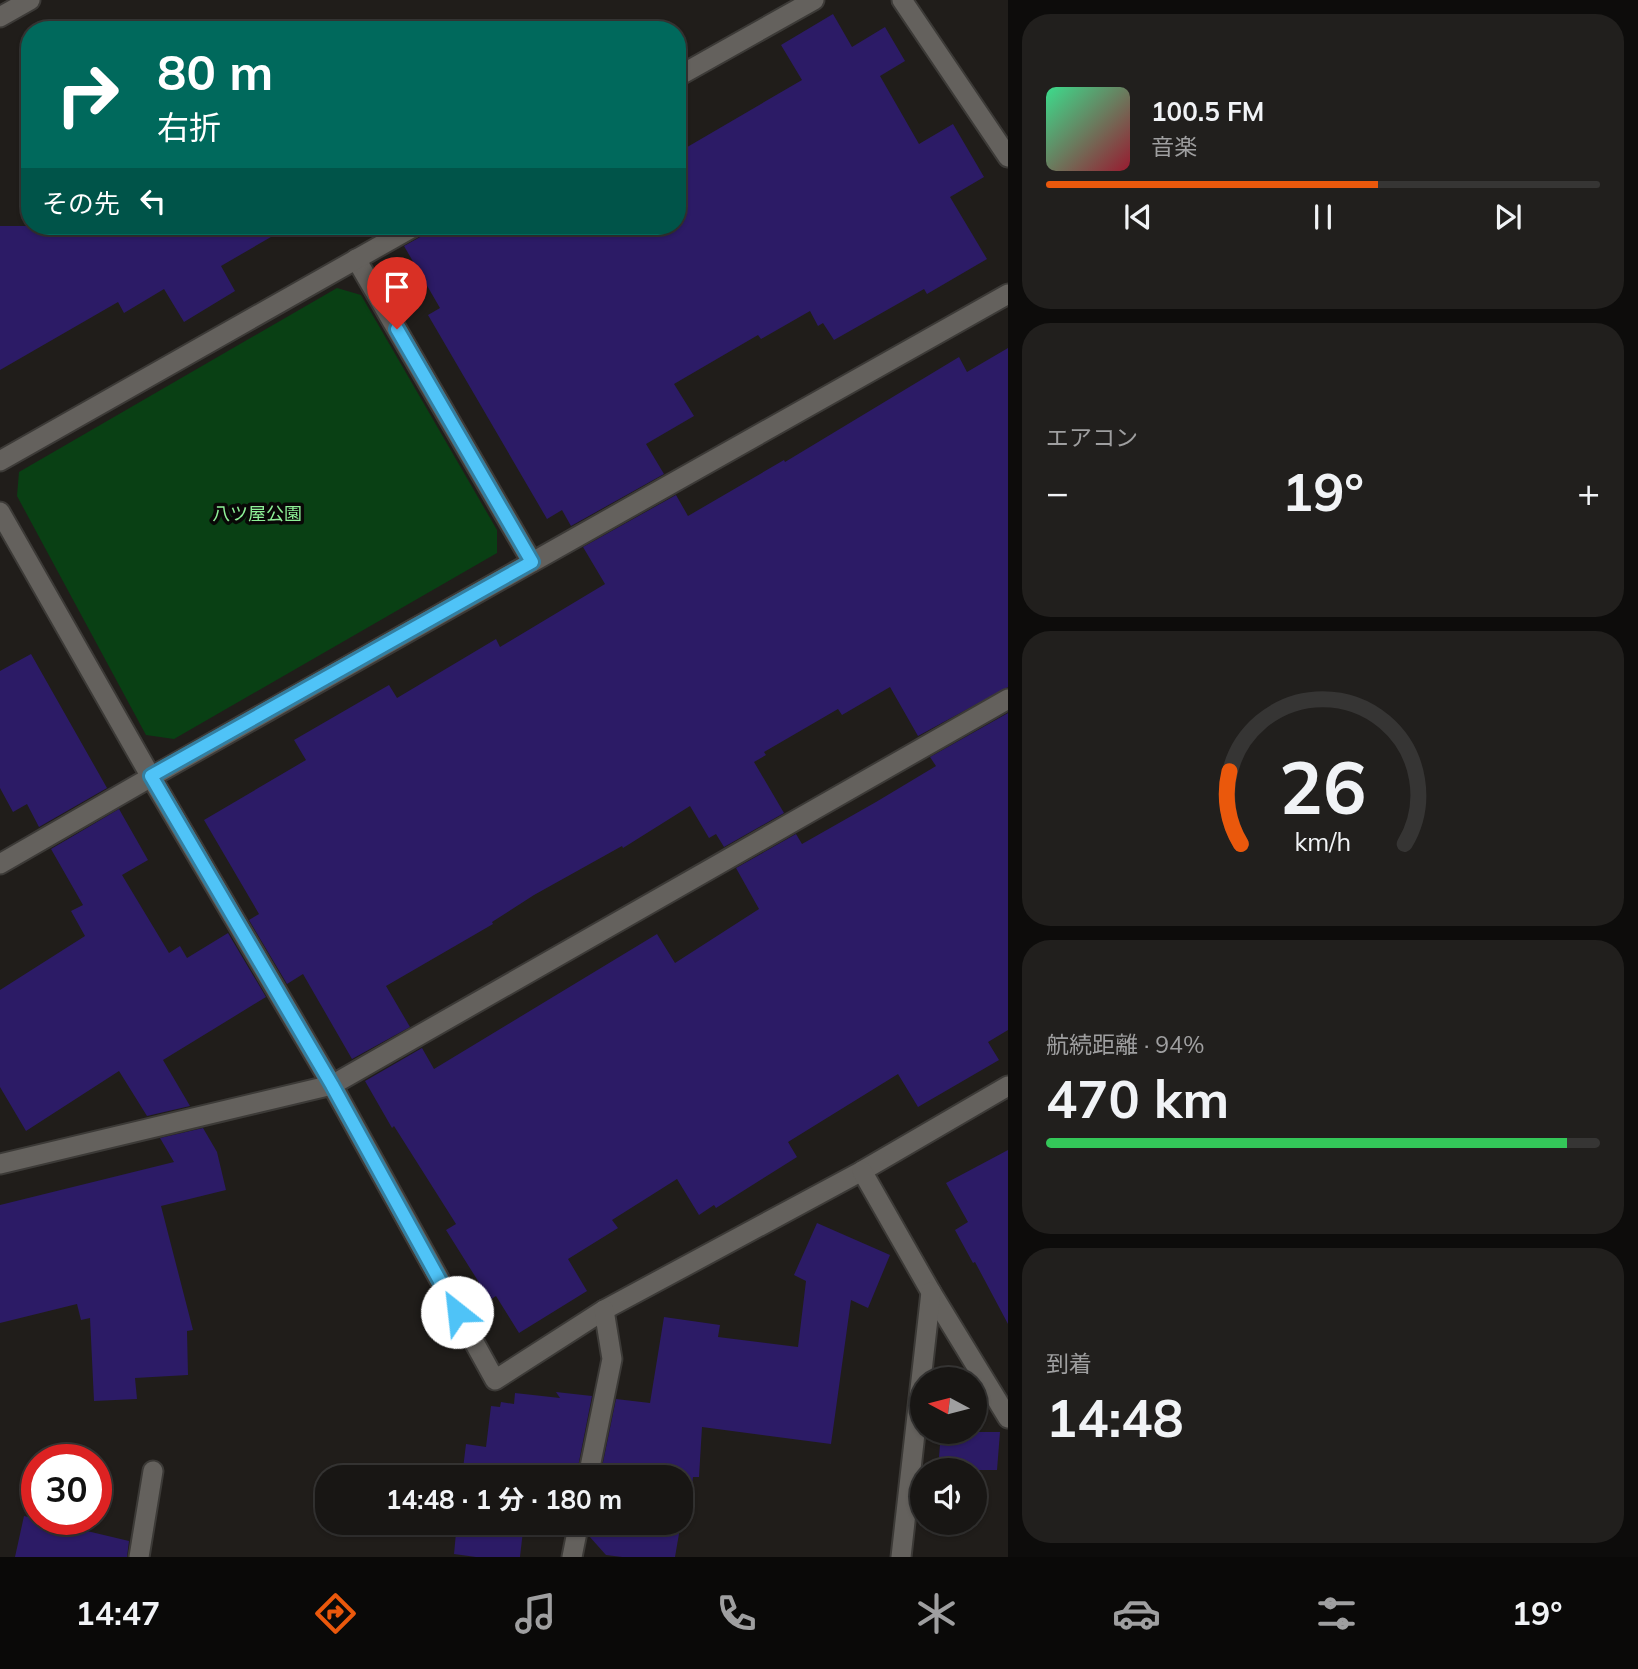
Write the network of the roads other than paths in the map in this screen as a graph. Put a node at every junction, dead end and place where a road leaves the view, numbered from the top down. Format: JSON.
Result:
{"nodes":[{"id":1,"x":30,"y":0,"type":"edge"},
{"id":2,"x":814,"y":0,"type":"edge"},
{"id":3,"x":902,"y":0,"type":"edge"},
{"id":4,"x":0,"y":16,"type":"edge"},
{"id":5,"x":686,"y":73,"type":"edge"},
{"id":6,"x":1008,"y":157,"type":"edge"},
{"id":7,"x":399,"y":235,"type":"edge"},
{"id":8,"x":356,"y":259,"type":"junction"},
{"id":9,"x":1008,"y":294,"type":"edge"},
{"id":10,"x":0,"y":461,"type":"edge"},
{"id":11,"x":0,"y":512,"type":"edge"},
{"id":12,"x":532,"y":562,"type":"junction"},
{"id":13,"x":1008,"y":699,"type":"edge"},
{"id":14,"x":151,"y":776,"type":"junction"},
{"id":15,"x":0,"y":864,"type":"edge"},
{"id":16,"x":332,"y":1085,"type":"junction"},
{"id":17,"x":1008,"y":1086,"type":"edge"},
{"id":18,"x":0,"y":1164,"type":"edge"},
{"id":19,"x":862,"y":1171,"type":"junction"},
{"id":20,"x":931,"y":1292,"type":"junction"},
{"id":21,"x":604,"y":1310,"type":"junction"},
{"id":22,"x":1008,"y":1418,"type":"edge"},
{"id":23,"x":590,"y":1465,"type":"edge"},
{"id":24,"x":153,"y":1471,"type":"dead end"},
{"id":25,"x":576,"y":1535,"type":"edge"},
{"id":26,"x":139,"y":1557,"type":"edge"},
{"id":27,"x":572,"y":1557,"type":"edge"},
{"id":28,"x":901,"y":1557,"type":"edge"}],
"edges":[{"from":1,"to":4,"type":"street"},
{"from":2,"to":5,"type":"street"},
{"from":3,"to":6,"type":"street"},
{"from":7,"to":8,"type":"street"},
{"from":8,"to":10,"type":"street"},
{"from":8,"to":12,"type":"street"},
{"from":9,"to":12,"type":"street"},
{"from":11,"to":14,"type":"street"},
{"from":12,"to":14,"type":"street"},
{"from":13,"to":16,"type":"street"},
{"from":14,"to":15,"type":"street"},
{"from":14,"to":16,"type":"street"},
{"from":16,"to":18,"type":"street"},
{"from":16,"to":21,"type":"street"},
{"from":17,"to":19,"type":"street"},
{"from":19,"to":20,"type":"street"},
{"from":19,"to":21,"type":"street"},
{"from":20,"to":22,"type":"street"},
{"from":20,"to":28,"type":"street"},
{"from":21,"to":23,"type":"street"},
{"from":24,"to":26,"type":"street"},
{"from":25,"to":27,"type":"street"}]}
